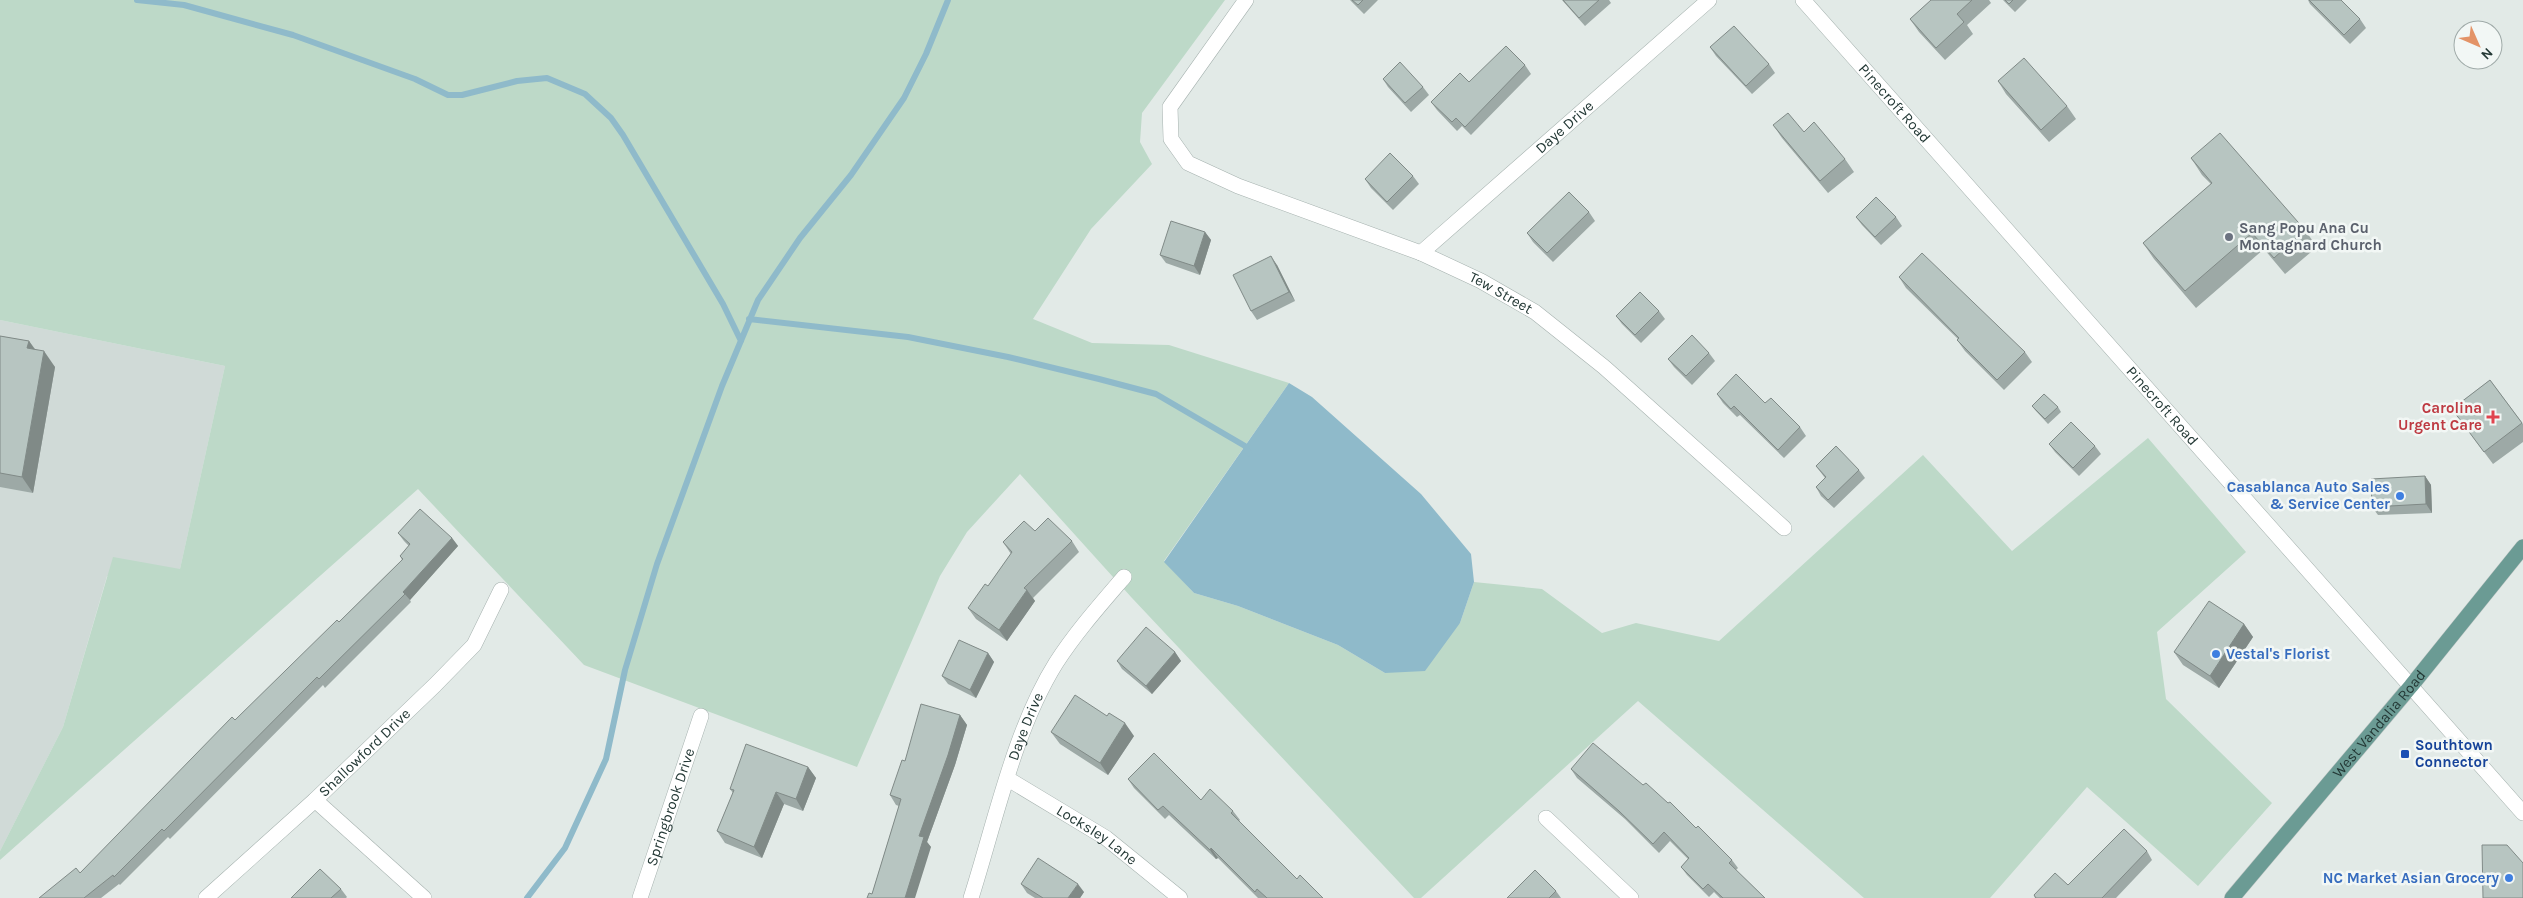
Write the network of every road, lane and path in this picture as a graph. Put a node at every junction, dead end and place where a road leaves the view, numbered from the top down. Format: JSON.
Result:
{"nodes":[{"id":1,"x":1246,"y":0,"type":"edge"},
{"id":2,"x":1709,"y":0,"type":"edge"},
{"id":3,"x":1803,"y":0,"type":"edge"},
{"id":4,"x":1420,"y":253,"type":"junction"},
{"id":5,"x":1784,"y":528,"type":"dead end"},
{"id":6,"x":2523,"y":547,"type":"edge"},
{"id":7,"x":1124,"y":577,"type":"dead end"},
{"id":8,"x":501,"y":590,"type":"dead end"},
{"id":9,"x":2410,"y":686,"type":"junction"},
{"id":10,"x":700,"y":716,"type":"dead end"},
{"id":11,"x":1008,"y":779,"type":"junction"},
{"id":12,"x":315,"y":800,"type":"junction"},
{"id":13,"x":2523,"y":813,"type":"edge"},
{"id":14,"x":1546,"y":818,"type":"dead end"},
{"id":15,"x":206,"y":898,"type":"edge"},
{"id":16,"x":424,"y":898,"type":"edge"},
{"id":17,"x":640,"y":898,"type":"edge"},
{"id":18,"x":971,"y":898,"type":"edge"},
{"id":19,"x":1180,"y":898,"type":"edge"},
{"id":20,"x":1631,"y":898,"type":"edge"},
{"id":21,"x":2232,"y":898,"type":"edge"}],
"edges":[{"from":1,"to":4,"type":"street","name":"Tew Street"},
{"from":2,"to":4,"type":"street","name":"Daye Drive"},
{"from":3,"to":9,"type":"street","name":"Pinecroft Road"},
{"from":4,"to":5,"type":"street","name":"Tew Street"},
{"from":6,"to":9,"type":"main road","name":"West Vandalia Road"},
{"from":7,"to":11,"type":"street","name":"Daye Drive"},
{"from":8,"to":12,"type":"street","name":"Shallowford Drive"},
{"from":9,"to":13,"type":"street","name":"Pinecroft Road"},
{"from":9,"to":21,"type":"main road","name":"West Vandalia Road"},
{"from":10,"to":17,"type":"street","name":"Springbrook Drive"},
{"from":11,"to":18,"type":"street","name":"Daye Drive"},
{"from":11,"to":19,"type":"street","name":"Locksley Lane"},
{"from":12,"to":15,"type":"street","name":"Shallowford Drive"},
{"from":12,"to":16,"type":"street"},
{"from":14,"to":20,"type":"street"}]}
